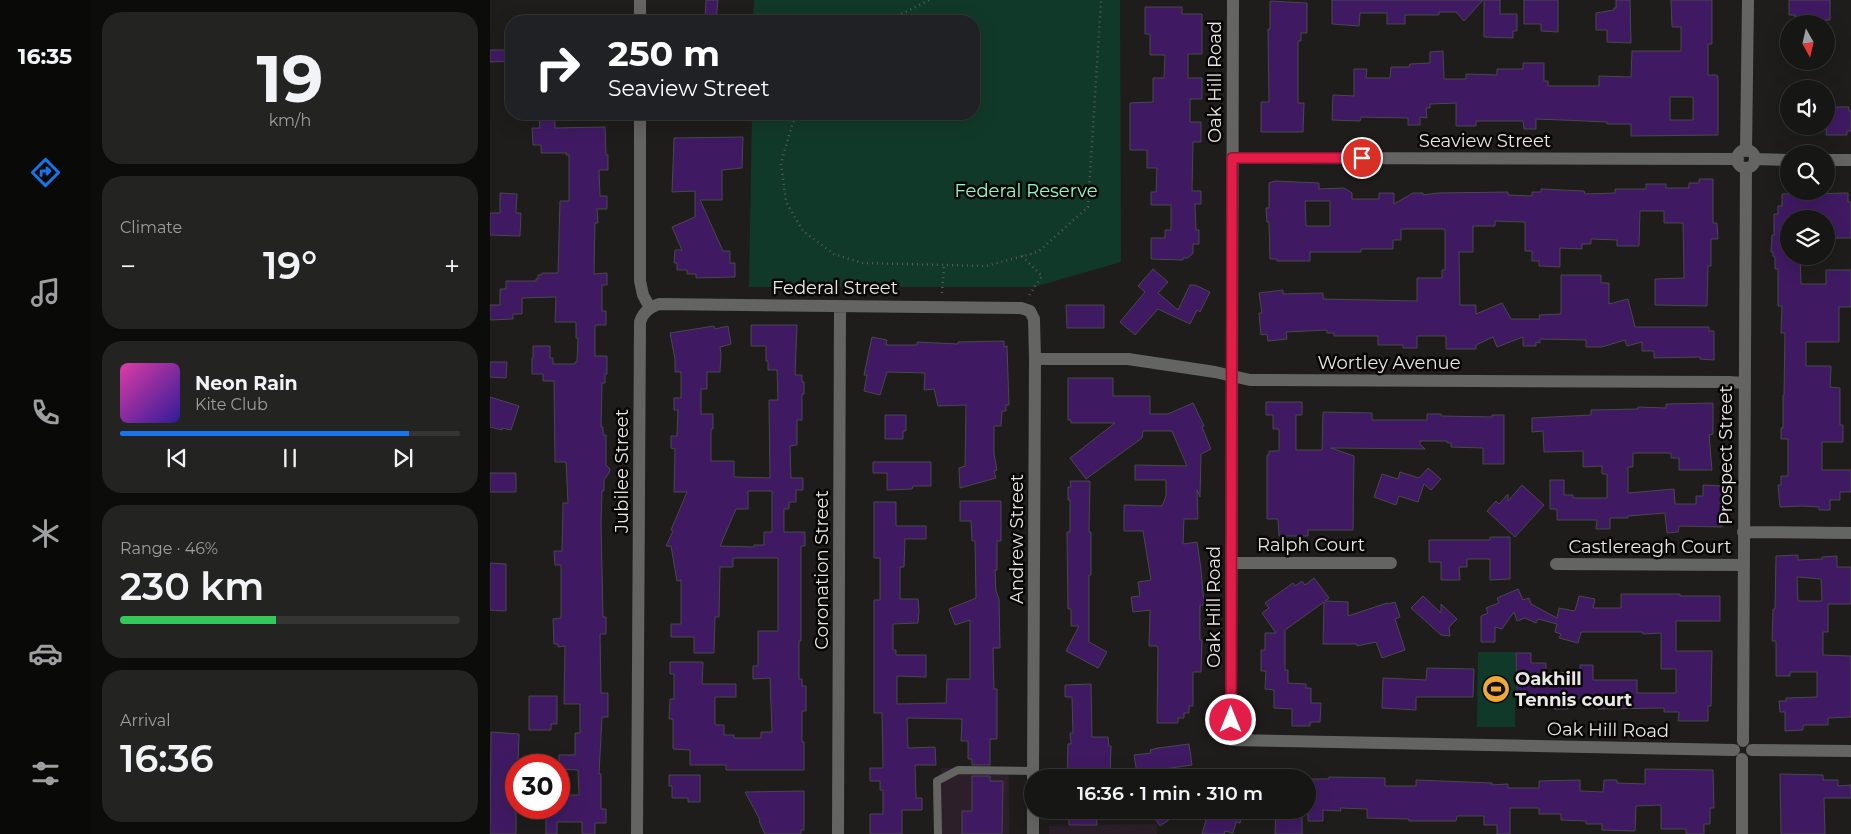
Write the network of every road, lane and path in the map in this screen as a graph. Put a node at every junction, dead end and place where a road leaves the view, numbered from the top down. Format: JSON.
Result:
{"nodes":[{"id":1,"x":640,"y":0,"type":"edge"},
{"id":2,"x":929,"y":0,"type":"edge"},
{"id":3,"x":1101,"y":0,"type":"edge"},
{"id":4,"x":1234,"y":0,"type":"edge"},
{"id":5,"x":1748,"y":0,"type":"edge"},
{"id":6,"x":640,"y":15,"type":"edge"},
{"id":7,"x":900,"y":15,"type":"edge"},
{"id":8,"x":640,"y":120,"type":"edge"},
{"id":9,"x":795,"y":120,"type":"edge"},
{"id":10,"x":1232,"y":158,"type":"junction"},
{"id":11,"x":1746,"y":159,"type":"junction"},
{"id":12,"x":1780,"y":160,"type":"edge"},
{"id":13,"x":1835,"y":160,"type":"edge"},
{"id":14,"x":1851,"y":160,"type":"edge"},
{"id":15,"x":1022,"y":256,"type":"junction"},
{"id":16,"x":944,"y":265,"type":"junction"},
{"id":17,"x":941,"y":306,"type":"junction"},
{"id":18,"x":840,"y":307,"type":"junction"},
{"id":19,"x":650,"y":308,"type":"junction"},
{"id":20,"x":1021,"y":308,"type":"junction"},
{"id":21,"x":1035,"y":359,"type":"junction"},
{"id":22,"x":1232,"y":376,"type":"junction"},
{"id":23,"x":1744,"y":383,"type":"junction"},
{"id":24,"x":1743,"y":532,"type":"junction"},
{"id":25,"x":1851,"y":533,"type":"edge"},
{"id":26,"x":1231,"y":563,"type":"junction"},
{"id":27,"x":1391,"y":563,"type":"dead end"},
{"id":28,"x":1556,"y":564,"type":"dead end"},
{"id":29,"x":1743,"y":565,"type":"junction"},
{"id":30,"x":1743,"y":750,"type":"junction"},
{"id":31,"x":1851,"y":751,"type":"edge"},
{"id":32,"x":1033,"y":769,"type":"edge"},
{"id":33,"x":1024,"y":774,"type":"edge"},
{"id":34,"x":1033,"y":819,"type":"edge"},
{"id":35,"x":637,"y":834,"type":"edge"},
{"id":36,"x":838,"y":834,"type":"edge"},
{"id":37,"x":938,"y":834,"type":"edge"},
{"id":38,"x":1033,"y":834,"type":"edge"},
{"id":39,"x":1742,"y":834,"type":"edge"}],
"edges":[{"from":1,"to":6,"type":"street"},
{"from":2,"to":7,"type":"path"},
{"from":3,"to":15,"type":"path"},
{"from":4,"to":10,"type":"street","name":"Oak Hill Road"},
{"from":5,"to":11,"type":"street","name":"Prospect Street"},
{"from":8,"to":19,"type":"street"},
{"from":9,"to":16,"type":"path"},
{"from":10,"to":11,"type":"street","name":"Seaview Street"},
{"from":10,"to":22,"type":"street","name":"Oak Hill Road"},
{"from":11,"to":12,"type":"street","name":"Seaview Street"},
{"from":11,"to":23,"type":"street","name":"Prospect Street"},
{"from":13,"to":14,"type":"street"},
{"from":15,"to":16,"type":"path"},
{"from":15,"to":20,"type":"path"},
{"from":16,"to":17,"type":"path"},
{"from":17,"to":18,"type":"street","name":"Federal Street"},
{"from":17,"to":20,"type":"street","name":"Federal Street"},
{"from":18,"to":19,"type":"street","name":"Federal Street"},
{"from":18,"to":36,"type":"street","name":"Coronation Street"},
{"from":19,"to":35,"type":"street","name":"Jubilee Street"},
{"from":20,"to":21,"type":"street","name":"Andrew Street"},
{"from":21,"to":22,"type":"street","name":"Wortley Avenue"},
{"from":21,"to":32,"type":"street","name":"Andrew Street"},
{"from":22,"to":23,"type":"street","name":"Wortley Avenue"},
{"from":22,"to":26,"type":"street","name":"Oak Hill Road"},
{"from":23,"to":24,"type":"street","name":"Prospect Street"},
{"from":24,"to":25,"type":"street"},
{"from":24,"to":29,"type":"street","name":"Prospect Street"},
{"from":26,"to":27,"type":"street","name":"Ralph Court"},
{"from":26,"to":30,"type":"street","name":"Oak Hill Road"},
{"from":28,"to":29,"type":"street","name":"Castlereagh Court"},
{"from":29,"to":30,"type":"street","name":"Prospect Street"},
{"from":30,"to":31,"type":"street"},
{"from":30,"to":39,"type":"street","name":"Prospect Street"},
{"from":33,"to":37,"type":"lane"},
{"from":34,"to":38,"type":"street"}]}
